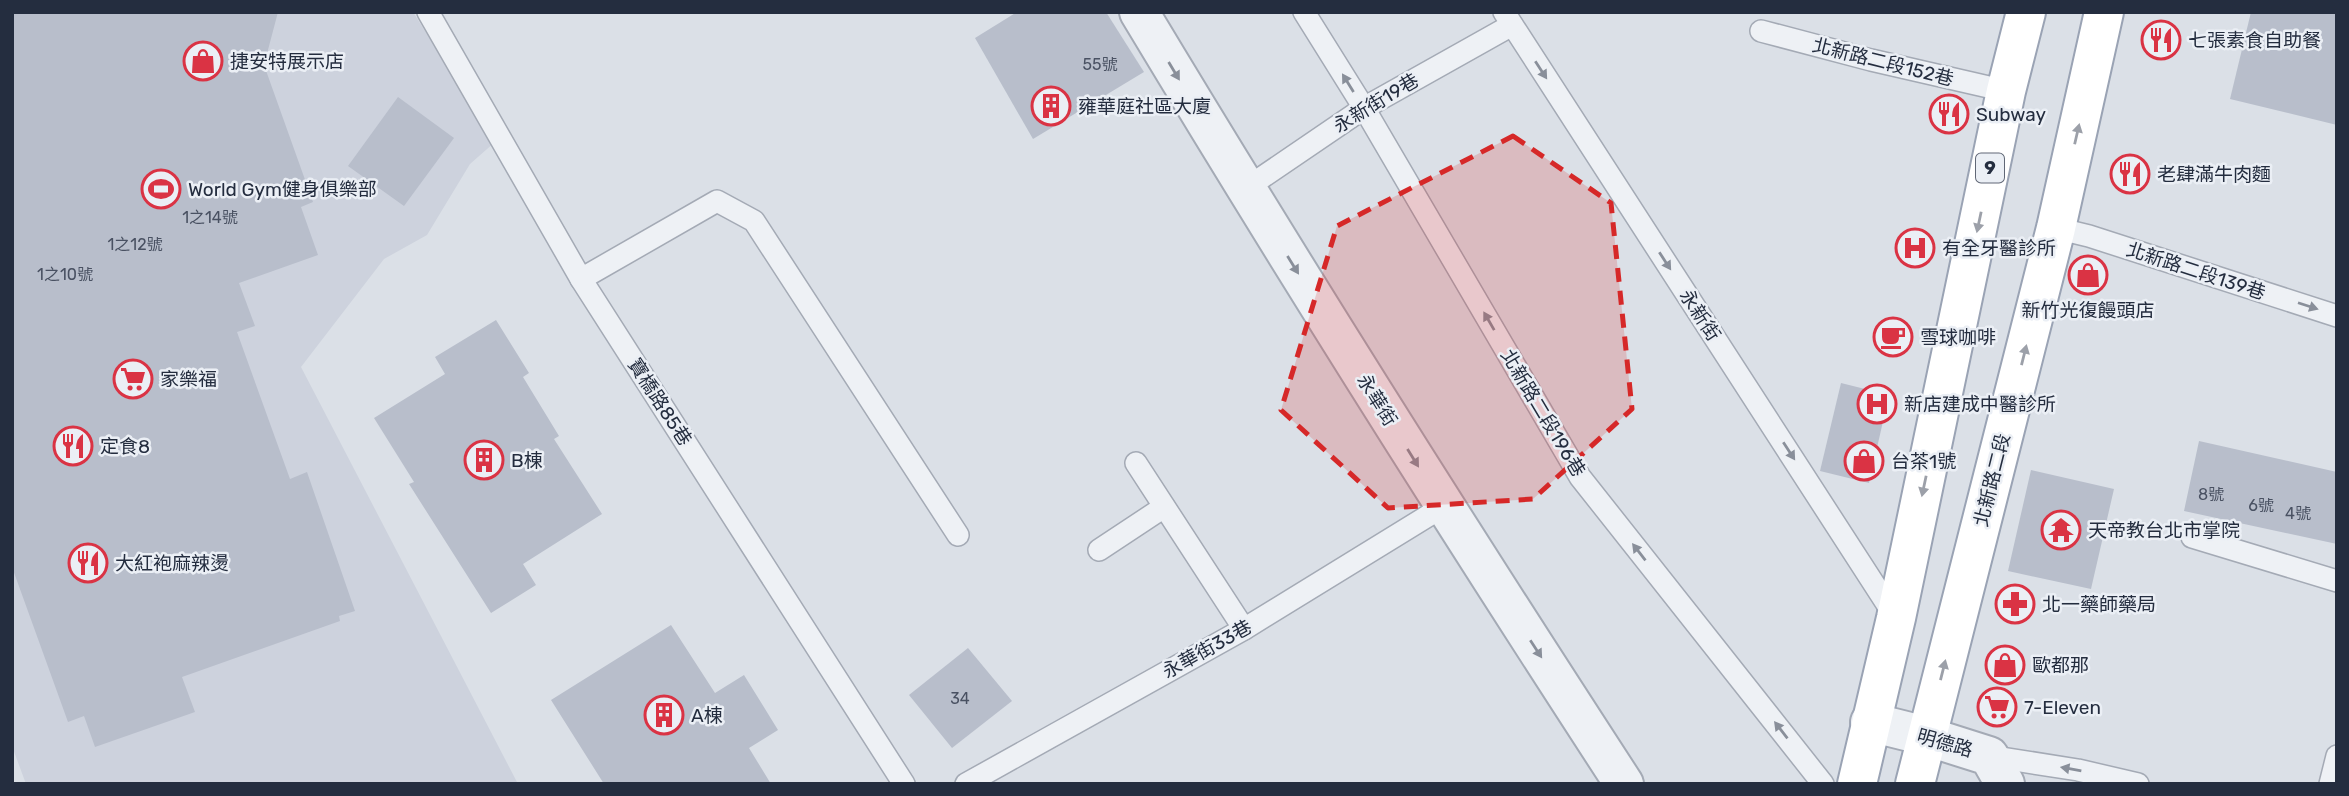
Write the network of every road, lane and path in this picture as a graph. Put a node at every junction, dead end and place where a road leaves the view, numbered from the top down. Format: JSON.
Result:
{"nodes":[{"id":1,"x":428,"y":12,"type":"edge"},
{"id":2,"x":1139,"y":12,"type":"edge"},
{"id":3,"x":1304,"y":12,"type":"edge"},
{"id":4,"x":2026,"y":12,"type":"edge"},
{"id":5,"x":2104,"y":12,"type":"edge"},
{"id":6,"x":1508,"y":19,"type":"edge"},
{"id":7,"x":1761,"y":31,"type":"dead end"},
{"id":8,"x":2006,"y":91,"type":"junction"},
{"id":9,"x":1364,"y":108,"type":"junction"},
{"id":10,"x":1245,"y":189,"type":"junction"},
{"id":11,"x":2056,"y":228,"type":"junction"},
{"id":12,"x":581,"y":279,"type":"junction"},
{"id":13,"x":2337,"y":316,"type":"edge"},
{"id":14,"x":1136,"y":463,"type":"dead end"},
{"id":15,"x":1444,"y":506,"type":"junction"},
{"id":16,"x":1164,"y":507,"type":"junction"},
{"id":17,"x":958,"y":534,"type":"dead end"},
{"id":18,"x":2192,"y":537,"type":"dead end"},
{"id":19,"x":1099,"y":550,"type":"dead end"},
{"id":20,"x":2337,"y":581,"type":"edge"},
{"id":21,"x":1896,"y":618,"type":"junction"},
{"id":22,"x":1244,"y":629,"type":"junction"},
{"id":23,"x":1870,"y":722,"type":"junction"},
{"id":24,"x":1926,"y":736,"type":"junction"},
{"id":25,"x":2337,"y":755,"type":"edge"},
{"id":26,"x":1997,"y":770,"type":"edge"},
{"id":27,"x":904,"y":784,"type":"edge"},
{"id":28,"x":966,"y":784,"type":"edge"},
{"id":29,"x":1624,"y":784,"type":"edge"},
{"id":30,"x":1823,"y":784,"type":"edge"},
{"id":31,"x":1857,"y":784,"type":"edge"},
{"id":32,"x":1915,"y":784,"type":"edge"},
{"id":33,"x":2137,"y":784,"type":"edge"},
{"id":34,"x":2330,"y":784,"type":"edge"}],
"edges":[{"from":1,"to":12,"type":"lane","name":"寶橋路85巷"},
{"from":2,"to":10,"type":"street","name":"永華街","one_way":true},
{"from":9,"to":3,"type":"lane","name":"北新路二段196巷","one_way":true},
{"from":4,"to":8,"type":"main road","number":"9"},
{"from":11,"to":5,"type":"main road","name":"北新路二段","one_way":true},
{"from":6,"to":9,"type":"lane","name":"永新街19巷"},
{"from":6,"to":21,"type":"lane","name":"永新街","one_way":true},
{"from":7,"to":8,"type":"lane","name":"北新路二段152巷"},
{"from":8,"to":21,"type":"main road","number":"9","one_way":true},
{"from":9,"to":10,"type":"lane","name":"永新街19巷"},
{"from":30,"to":9,"type":"lane","name":"北新路二段196巷","one_way":true},
{"from":10,"to":15,"type":"street","name":"永華街","one_way":true},
{"from":11,"to":13,"type":"lane","name":"北新路二段139巷","one_way":true},
{"from":24,"to":11,"type":"main road","name":"北新路二段","one_way":true},
{"from":12,"to":17,"type":"lane"},
{"from":12,"to":27,"type":"lane","name":"寶橋路85巷"},
{"from":14,"to":16,"type":"lane"},
{"from":15,"to":22,"type":"lane","name":"永華街33巷"},
{"from":15,"to":29,"type":"street","name":"永華街","one_way":true},
{"from":16,"to":19,"type":"lane"},
{"from":16,"to":22,"type":"lane"},
{"from":18,"to":20,"type":"lane"},
{"from":21,"to":23,"type":"main road","number":"9"},
{"from":22,"to":28,"type":"lane","name":"永華街33巷"},
{"from":23,"to":24,"type":"street","name":"明德路"},
{"from":23,"to":31,"type":"main road","number":"9"},
{"from":24,"to":26,"type":"street","name":"明德路"},
{"from":24,"to":32,"type":"main road","name":"北新路二段"},
{"from":25,"to":34,"type":"lane"},
{"from":33,"to":26,"type":"lane","one_way":true}]}
